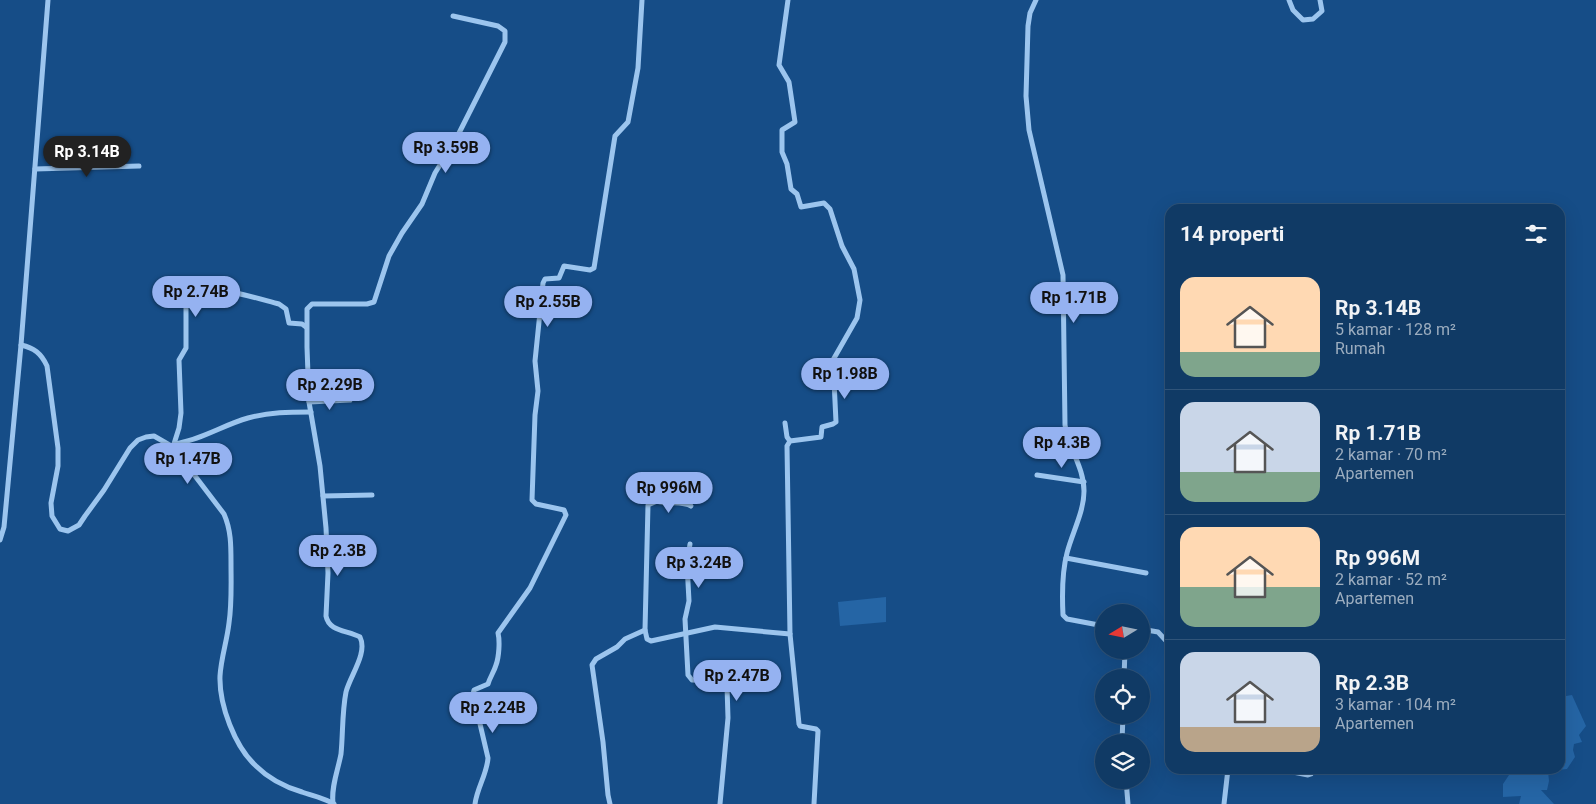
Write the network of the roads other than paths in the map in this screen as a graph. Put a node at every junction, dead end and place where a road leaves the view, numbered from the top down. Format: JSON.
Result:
{"nodes":[{"id":1,"x":48,"y":0,"type":"edge"},
{"id":2,"x":642,"y":0,"type":"edge"},
{"id":3,"x":788,"y":0,"type":"edge"},
{"id":4,"x":1036,"y":0,"type":"edge"},
{"id":5,"x":1289,"y":0,"type":"edge"},
{"id":6,"x":1320,"y":0,"type":"edge"},
{"id":7,"x":453,"y":16,"type":"dead end"},
{"id":8,"x":139,"y":166,"type":"dead end"},
{"id":9,"x":35,"y":169,"type":"junction"},
{"id":10,"x":306,"y":327,"type":"junction"},
{"id":11,"x":21,"y":345,"type":"junction"},
{"id":12,"x":350,"y":400,"type":"dead end"},
{"id":13,"x":309,"y":402,"type":"junction"},
{"id":14,"x":311,"y":412,"type":"junction"},
{"id":15,"x":785,"y":423,"type":"dead end"},
{"id":16,"x":790,"y":441,"type":"junction"},
{"id":17,"x":174,"y":445,"type":"junction"},
{"id":18,"x":1037,"y":475,"type":"dead end"},
{"id":19,"x":699,"y":479,"type":"dead end"},
{"id":20,"x":1084,"y":482,"type":"junction"},
{"id":21,"x":372,"y":495,"type":"dead end"},
{"id":22,"x":323,"y":496,"type":"junction"},
{"id":23,"x":657,"y":501,"type":"junction"},
{"id":24,"x":691,"y":506,"type":"dead end"},
{"id":25,"x":0,"y":540,"type":"edge"},
{"id":26,"x":690,"y":544,"type":"dead end"},
{"id":27,"x":1066,"y":558,"type":"junction"},
{"id":28,"x":1146,"y":573,"type":"dead end"},
{"id":29,"x":1095,"y":624,"type":"edge"},
{"id":30,"x":645,"y":630,"type":"junction"},
{"id":31,"x":1150,"y":631,"type":"edge"},
{"id":32,"x":685,"y":632,"type":"junction"},
{"id":33,"x":790,"y":634,"type":"junction"},
{"id":34,"x":1165,"y":640,"type":"edge"},
{"id":35,"x":1227,"y":774,"type":"edge"},
{"id":36,"x":1127,"y":789,"type":"edge"},
{"id":37,"x":333,"y":804,"type":"edge"},
{"id":38,"x":475,"y":804,"type":"edge"},
{"id":39,"x":610,"y":804,"type":"edge"},
{"id":40,"x":720,"y":804,"type":"edge"},
{"id":41,"x":814,"y":804,"type":"edge"},
{"id":42,"x":1128,"y":804,"type":"edge"},
{"id":43,"x":1224,"y":804,"type":"edge"}],
"edges":[{"from":1,"to":9,"type":"street"},
{"from":2,"to":38,"type":"street"},
{"from":3,"to":16,"type":"street"},
{"from":4,"to":20,"type":"street"},
{"from":5,"to":6,"type":"street"},
{"from":7,"to":10,"type":"street"},
{"from":8,"to":9,"type":"street"},
{"from":9,"to":11,"type":"street"},
{"from":10,"to":13,"type":"street"},
{"from":10,"to":17,"type":"street"},
{"from":11,"to":17,"type":"street"},
{"from":11,"to":25,"type":"street"},
{"from":12,"to":13,"type":"street"},
{"from":13,"to":14,"type":"street"},
{"from":14,"to":17,"type":"street"},
{"from":14,"to":22,"type":"street"},
{"from":15,"to":16,"type":"street"},
{"from":16,"to":33,"type":"street"},
{"from":17,"to":37,"type":"street"},
{"from":18,"to":20,"type":"street"},
{"from":19,"to":23,"type":"street"},
{"from":20,"to":27,"type":"street"},
{"from":21,"to":22,"type":"street"},
{"from":22,"to":37,"type":"street"},
{"from":23,"to":24,"type":"street"},
{"from":23,"to":30,"type":"street"},
{"from":26,"to":32,"type":"street"},
{"from":27,"to":28,"type":"street"},
{"from":27,"to":29,"type":"street"},
{"from":30,"to":32,"type":"street"},
{"from":30,"to":39,"type":"street"},
{"from":31,"to":34,"type":"street"},
{"from":32,"to":33,"type":"street"},
{"from":32,"to":40,"type":"street"},
{"from":33,"to":41,"type":"street"},
{"from":35,"to":43,"type":"street"},
{"from":36,"to":42,"type":"street"}]}
